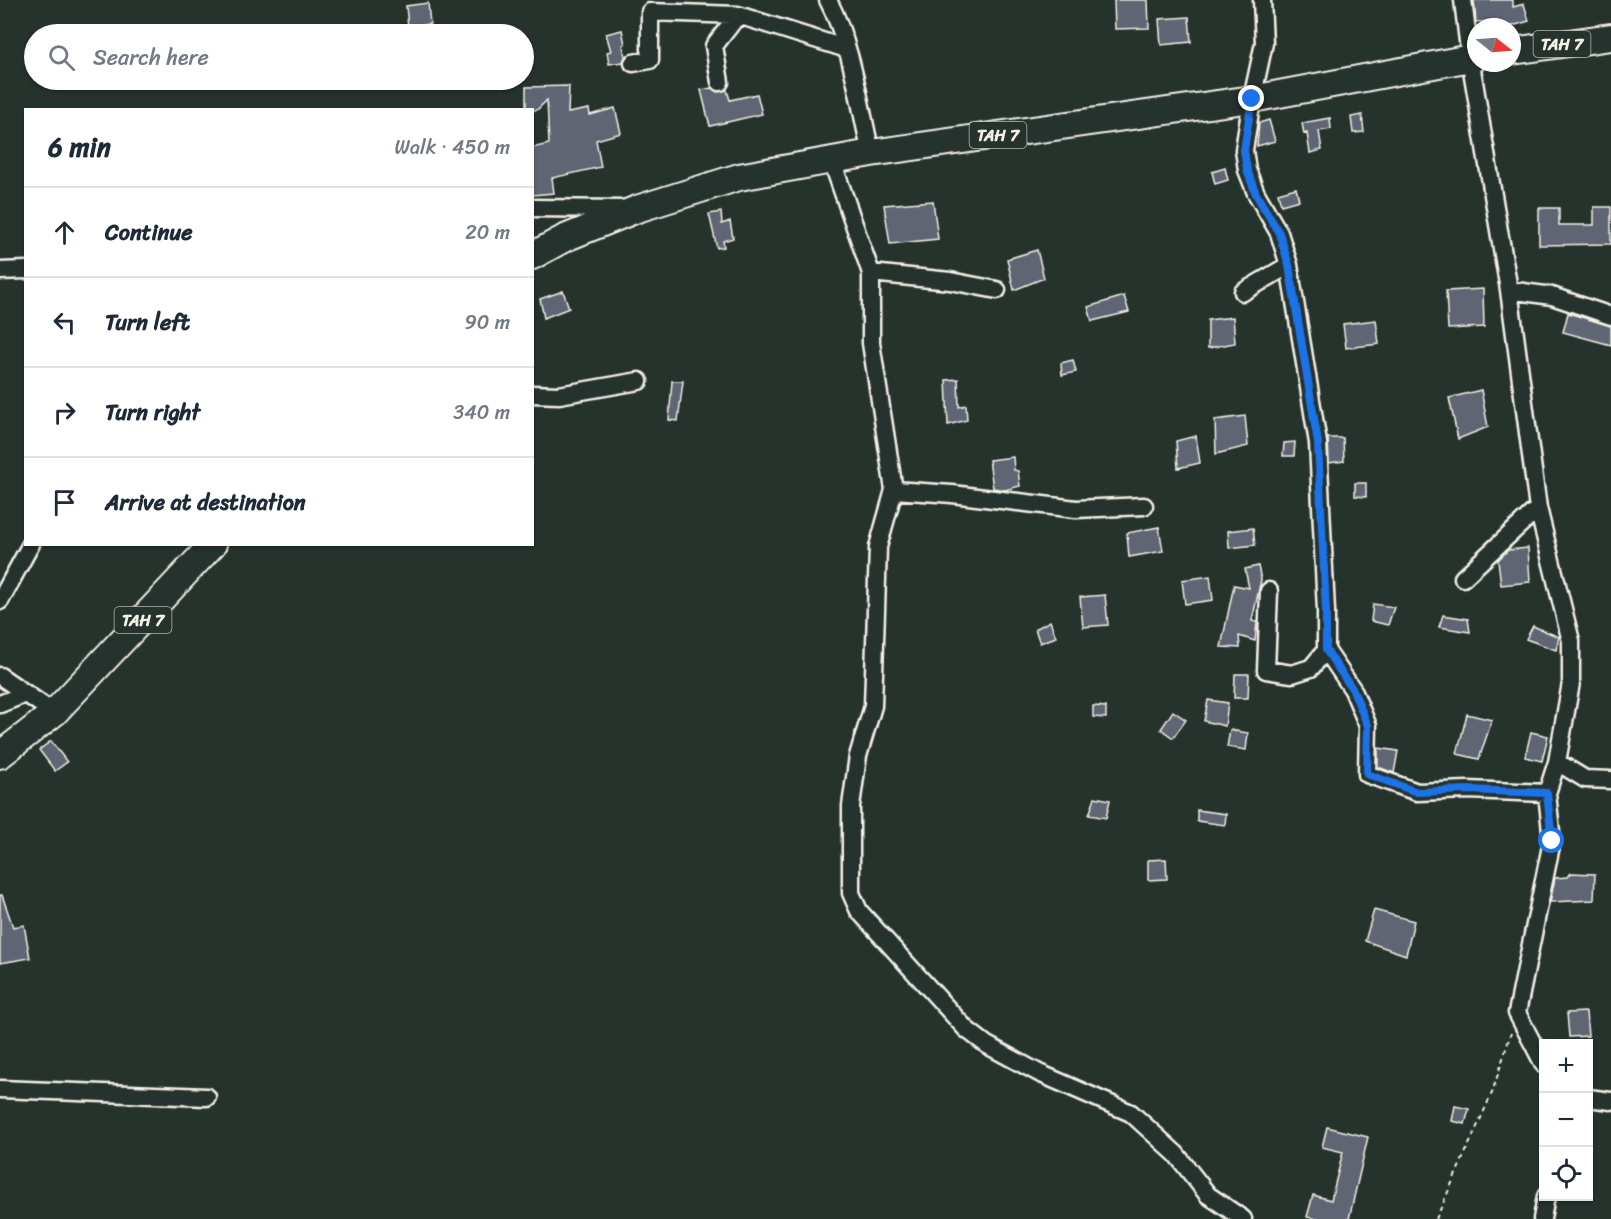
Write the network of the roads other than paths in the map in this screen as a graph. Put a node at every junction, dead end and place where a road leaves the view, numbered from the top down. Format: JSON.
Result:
{"nodes":[{"id":1,"x":828,"y":0,"type":"edge"},
{"id":2,"x":1262,"y":0,"type":"edge"},
{"id":3,"x":1463,"y":0,"type":"edge"},
{"id":4,"x":738,"y":15,"type":"junction"},
{"id":5,"x":1467,"y":23,"type":"edge"},
{"id":6,"x":1611,"y":37,"type":"edge"},
{"id":7,"x":847,"y":49,"type":"junction"},
{"id":8,"x":1521,"y":50,"type":"edge"},
{"id":9,"x":1467,"y":58,"type":"edge"},
{"id":10,"x":633,"y":63,"type":"dead end"},
{"id":11,"x":1475,"y":72,"type":"edge"},
{"id":12,"x":720,"y":82,"type":"dead end"},
{"id":13,"x":1252,"y":99,"type":"junction"},
{"id":14,"x":871,"y":153,"type":"junction"},
{"id":15,"x":832,"y":161,"type":"junction"},
{"id":16,"x":534,"y":208,"type":"edge"},
{"id":17,"x":637,"y":209,"type":"junction"},
{"id":18,"x":534,"y":255,"type":"edge"},
{"id":19,"x":1289,"y":265,"type":"junction"},
{"id":20,"x":24,"y":270,"type":"edge"},
{"id":21,"x":0,"y":271,"type":"edge"},
{"id":22,"x":871,"y":273,"type":"junction"},
{"id":23,"x":997,"y":290,"type":"dead end"},
{"id":24,"x":1509,"y":290,"type":"junction"},
{"id":25,"x":1243,"y":292,"type":"dead end"},
{"id":26,"x":1611,"y":315,"type":"edge"},
{"id":27,"x":639,"y":381,"type":"dead end"},
{"id":28,"x":534,"y":393,"type":"edge"},
{"id":29,"x":894,"y":490,"type":"junction"},
{"id":30,"x":1144,"y":506,"type":"dead end"},
{"id":31,"x":1538,"y":508,"type":"junction"},
{"id":32,"x":30,"y":546,"type":"edge"},
{"id":33,"x":211,"y":546,"type":"edge"},
{"id":34,"x":1463,"y":578,"type":"dead end"},
{"id":35,"x":1269,"y":591,"type":"dead end"},
{"id":36,"x":0,"y":601,"type":"edge"},
{"id":37,"x":1326,"y":650,"type":"junction"},
{"id":38,"x":0,"y":676,"type":"edge"},
{"id":39,"x":25,"y":694,"type":"junction"},
{"id":40,"x":0,"y":704,"type":"edge"},
{"id":41,"x":54,"y":713,"type":"junction"},
{"id":42,"x":0,"y":755,"type":"edge"},
{"id":43,"x":1557,"y":762,"type":"junction"},
{"id":44,"x":1611,"y":780,"type":"edge"},
{"id":45,"x":1547,"y":793,"type":"junction"},
{"id":46,"x":1539,"y":1055,"type":"edge"},
{"id":47,"x":0,"y":1089,"type":"edge"},
{"id":48,"x":207,"y":1097,"type":"dead end"},
{"id":49,"x":1593,"y":1099,"type":"edge"},
{"id":50,"x":1611,"y":1101,"type":"edge"},
{"id":51,"x":1545,"y":1201,"type":"edge"},
{"id":52,"x":1243,"y":1219,"type":"edge"},
{"id":53,"x":1542,"y":1219,"type":"edge"}],
"edges":[{"from":1,"to":7,"type":"street"},
{"from":2,"to":13,"type":"street"},
{"from":3,"to":5,"type":"street"},
{"from":4,"to":7,"type":"street"},
{"from":4,"to":10,"type":"street"},
{"from":4,"to":12,"type":"street"},
{"from":6,"to":8,"type":"highway","number":"TAH 7"},
{"from":7,"to":14,"type":"street"},
{"from":9,"to":13,"type":"highway","number":"TAH 7"},
{"from":11,"to":24,"type":"street"},
{"from":13,"to":14,"type":"highway","number":"TAH 7"},
{"from":13,"to":19,"type":"street"},
{"from":14,"to":15,"type":"highway","number":"TAH 7"},
{"from":15,"to":17,"type":"highway","number":"TAH 7"},
{"from":15,"to":22,"type":"street"},
{"from":16,"to":17,"type":"street"},
{"from":17,"to":18,"type":"highway","number":"TAH 7"},
{"from":19,"to":25,"type":"street"},
{"from":19,"to":37,"type":"street"},
{"from":20,"to":21,"type":"street"},
{"from":22,"to":23,"type":"street"},
{"from":22,"to":29,"type":"street"},
{"from":24,"to":26,"type":"street"},
{"from":24,"to":31,"type":"street"},
{"from":27,"to":28,"type":"street"},
{"from":29,"to":30,"type":"street"},
{"from":29,"to":52,"type":"street"},
{"from":31,"to":34,"type":"street"},
{"from":31,"to":43,"type":"street"},
{"from":32,"to":36,"type":"street"},
{"from":33,"to":41,"type":"highway","number":"TAH 7"},
{"from":35,"to":37,"type":"street"},
{"from":37,"to":45,"type":"street"},
{"from":38,"to":39,"type":"street"},
{"from":39,"to":40,"type":"street"},
{"from":39,"to":41,"type":"street"},
{"from":41,"to":42,"type":"highway","number":"TAH 7"},
{"from":43,"to":44,"type":"street"},
{"from":43,"to":45,"type":"street"},
{"from":45,"to":46,"type":"street"},
{"from":47,"to":48,"type":"street"},
{"from":49,"to":50,"type":"street"},
{"from":51,"to":53,"type":"street"}]}
